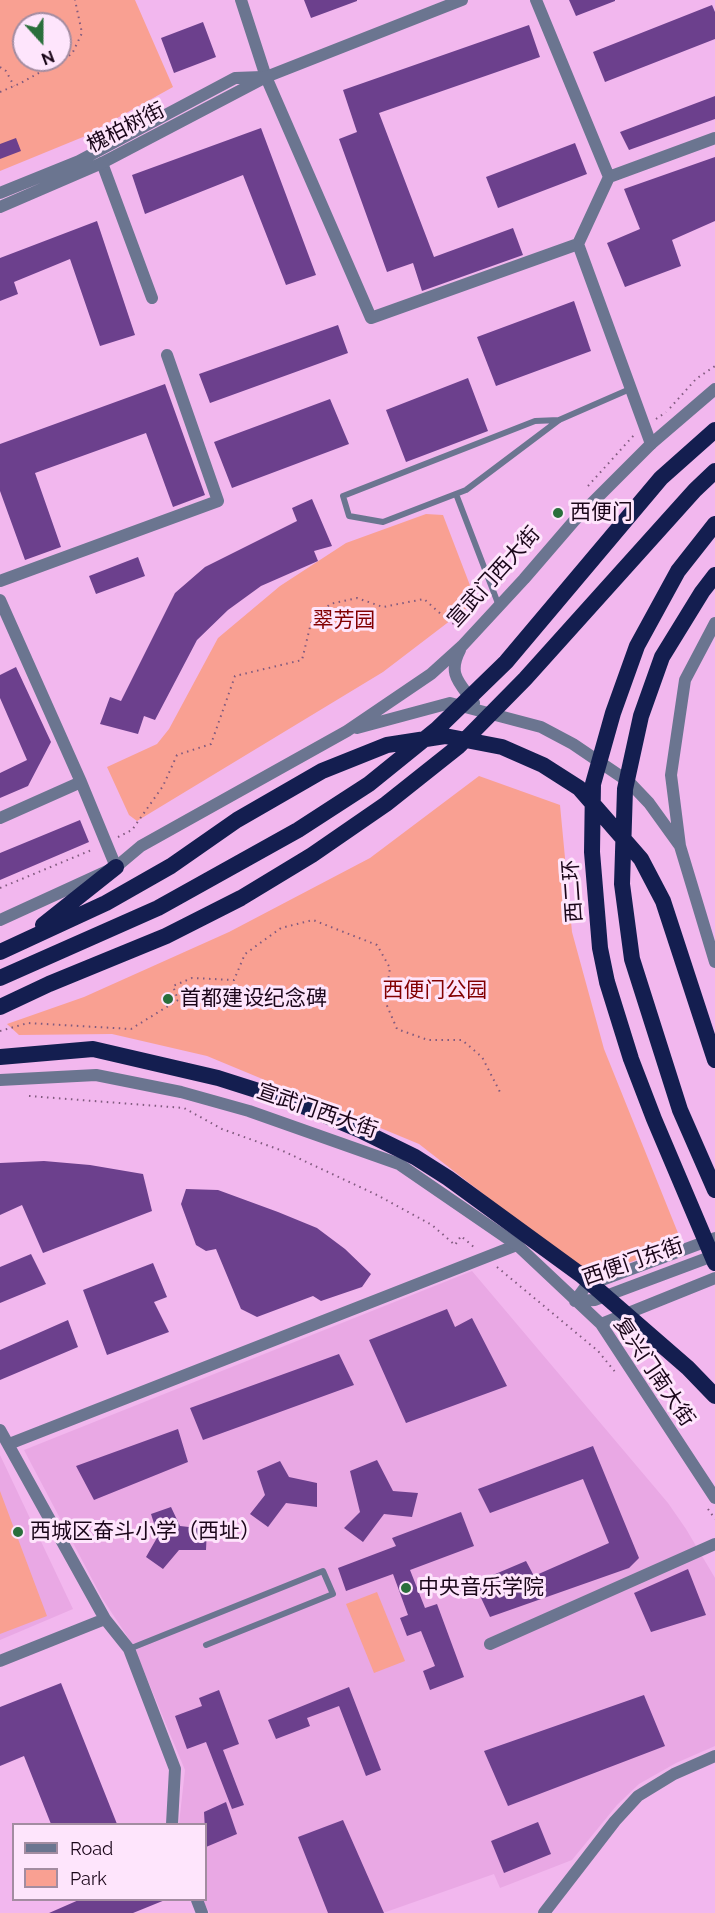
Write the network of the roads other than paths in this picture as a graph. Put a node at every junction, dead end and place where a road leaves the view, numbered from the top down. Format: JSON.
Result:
{"nodes":[{"id":1,"x":242,"y":0,"type":"edge"},
{"id":2,"x":462,"y":0,"type":"edge"},
{"id":3,"x":536,"y":0,"type":"edge"},
{"id":4,"x":266,"y":76,"type":"junction"},
{"id":5,"x":715,"y":138,"type":"edge"},
{"id":6,"x":102,"y":163,"type":"junction"},
{"id":7,"x":609,"y":177,"type":"junction"},
{"id":8,"x":0,"y":193,"type":"edge"},
{"id":9,"x":0,"y":207,"type":"edge"},
{"id":10,"x":578,"y":244,"type":"junction"},
{"id":11,"x":152,"y":298,"type":"dead end"},
{"id":12,"x":167,"y":355,"type":"dead end"},
{"id":13,"x":631,"y":389,"type":"junction"},
{"id":14,"x":715,"y":389,"type":"edge"},
{"id":15,"x":559,"y":420,"type":"junction"},
{"id":16,"x":715,"y":430,"type":"edge"},
{"id":17,"x":651,"y":444,"type":"junction"},
{"id":18,"x":715,"y":471,"type":"edge"},
{"id":19,"x":456,"y":494,"type":"junction"},
{"id":20,"x":715,"y":524,"type":"edge"},
{"id":21,"x":715,"y":575,"type":"edge"},
{"id":22,"x":0,"y":581,"type":"edge"},
{"id":23,"x":0,"y":600,"type":"edge"},
{"id":24,"x":499,"y":606,"type":"junction"},
{"id":25,"x":715,"y":623,"type":"edge"},
{"id":26,"x":462,"y":646,"type":"junction"},
{"id":27,"x":479,"y":711,"type":"junction"},
{"id":28,"x":347,"y":730,"type":"junction"},
{"id":29,"x":81,"y":782,"type":"junction"},
{"id":30,"x":0,"y":818,"type":"edge"},
{"id":31,"x":680,"y":846,"type":"junction"},
{"id":32,"x":116,"y":867,"type":"junction"},
{"id":33,"x":0,"y":920,"type":"edge"},
{"id":34,"x":19,"y":944,"type":"junction"},
{"id":35,"x":0,"y":952,"type":"edge"},
{"id":36,"x":715,"y":962,"type":"edge"},
{"id":37,"x":0,"y":978,"type":"edge"},
{"id":38,"x":0,"y":1007,"type":"edge"},
{"id":39,"x":0,"y":1057,"type":"edge"},
{"id":40,"x":715,"y":1060,"type":"edge"},
{"id":41,"x":0,"y":1080,"type":"edge"},
{"id":42,"x":715,"y":1190,"type":"edge"},
{"id":43,"x":715,"y":1238,"type":"edge"},
{"id":44,"x":517,"y":1245,"type":"junction"},
{"id":45,"x":715,"y":1255,"type":"edge"},
{"id":46,"x":715,"y":1263,"type":"edge"},
{"id":47,"x":715,"y":1278,"type":"edge"},
{"id":48,"x":575,"y":1301,"type":"junction"},
{"id":49,"x":601,"y":1324,"type":"junction"},
{"id":50,"x":715,"y":1396,"type":"edge"},
{"id":51,"x":0,"y":1430,"type":"edge"},
{"id":52,"x":9,"y":1444,"type":"junction"},
{"id":53,"x":709,"y":1500,"type":"edge"},
{"id":54,"x":715,"y":1544,"type":"edge"},
{"id":55,"x":105,"y":1620,"type":"junction"},
{"id":56,"x":490,"y":1644,"type":"dead end"},
{"id":57,"x":206,"y":1645,"type":"dead end"},
{"id":58,"x":129,"y":1649,"type":"junction"},
{"id":59,"x":0,"y":1661,"type":"edge"},
{"id":60,"x":715,"y":1756,"type":"edge"},
{"id":61,"x":172,"y":1823,"type":"edge"},
{"id":62,"x":544,"y":1913,"type":"edge"}],
"edges":[{"from":1,"to":4,"type":"street"},
{"from":2,"to":4,"type":"street","name":"槐柏树街"},
{"from":3,"to":7,"type":"street"},
{"from":4,"to":6,"type":"street","name":"槐柏树街"},
{"from":4,"to":8,"type":"street","name":"槐柏树街"},
{"from":4,"to":10,"type":"street"},
{"from":5,"to":7,"type":"street"},
{"from":6,"to":9,"type":"street","name":"槐柏树街"},
{"from":6,"to":11,"type":"street"},
{"from":7,"to":10,"type":"street"},
{"from":10,"to":13,"type":"street"},
{"from":12,"to":22,"type":"street"},
{"from":13,"to":15,"type":"lane"},
{"from":13,"to":17,"type":"street"},
{"from":14,"to":17,"type":"street","name":"宣武门西大街"},
{"from":15,"to":19,"type":"lane"},
{"from":15,"to":19,"type":"lane"},
{"from":16,"to":37,"type":"highway"},
{"from":17,"to":24,"type":"street","name":"宣武门西大街"},
{"from":18,"to":38,"type":"highway"},
{"from":19,"to":24,"type":"lane"},
{"from":20,"to":46,"type":"highway","name":"西二环"},
{"from":21,"to":42,"type":"highway"},
{"from":23,"to":29,"type":"street"},
{"from":24,"to":26,"type":"street","name":"宣武门西大街"},
{"from":25,"to":31,"type":"street","name":"宣武门西大街"},
{"from":26,"to":27,"type":"street"},
{"from":26,"to":28,"type":"street","name":"宣武门西大街"},
{"from":27,"to":28,"type":"street","name":"宣武门西大街"},
{"from":27,"to":31,"type":"street","name":"宣武门西大街"},
{"from":28,"to":32,"type":"street","name":"宣武门西大街"},
{"from":29,"to":30,"type":"street"},
{"from":29,"to":32,"type":"street"},
{"from":31,"to":36,"type":"street","name":"宣武门西大街"},
{"from":32,"to":33,"type":"street","name":"宣武门西大街"},
{"from":32,"to":34,"type":"highway"},
{"from":34,"to":35,"type":"highway"},
{"from":34,"to":40,"type":"highway"},
{"from":39,"to":50,"type":"highway"},
{"from":41,"to":44,"type":"street","name":"宣武门西大街"},
{"from":43,"to":48,"type":"street","name":"西便门东街"},
{"from":44,"to":48,"type":"street","name":"宣武门西大街"},
{"from":44,"to":52,"type":"street"},
{"from":45,"to":48,"type":"street","name":"西便门东街"},
{"from":47,"to":49,"type":"street"},
{"from":48,"to":49,"type":"street","name":"复兴门南大街"},
{"from":49,"to":53,"type":"street","name":"复兴门南大街"},
{"from":51,"to":52,"type":"street"},
{"from":52,"to":55,"type":"street"},
{"from":54,"to":56,"type":"street"},
{"from":55,"to":58,"type":"street"},
{"from":55,"to":59,"type":"street"},
{"from":57,"to":58,"type":"lane"},
{"from":58,"to":61,"type":"street"},
{"from":60,"to":62,"type":"street"}]}
